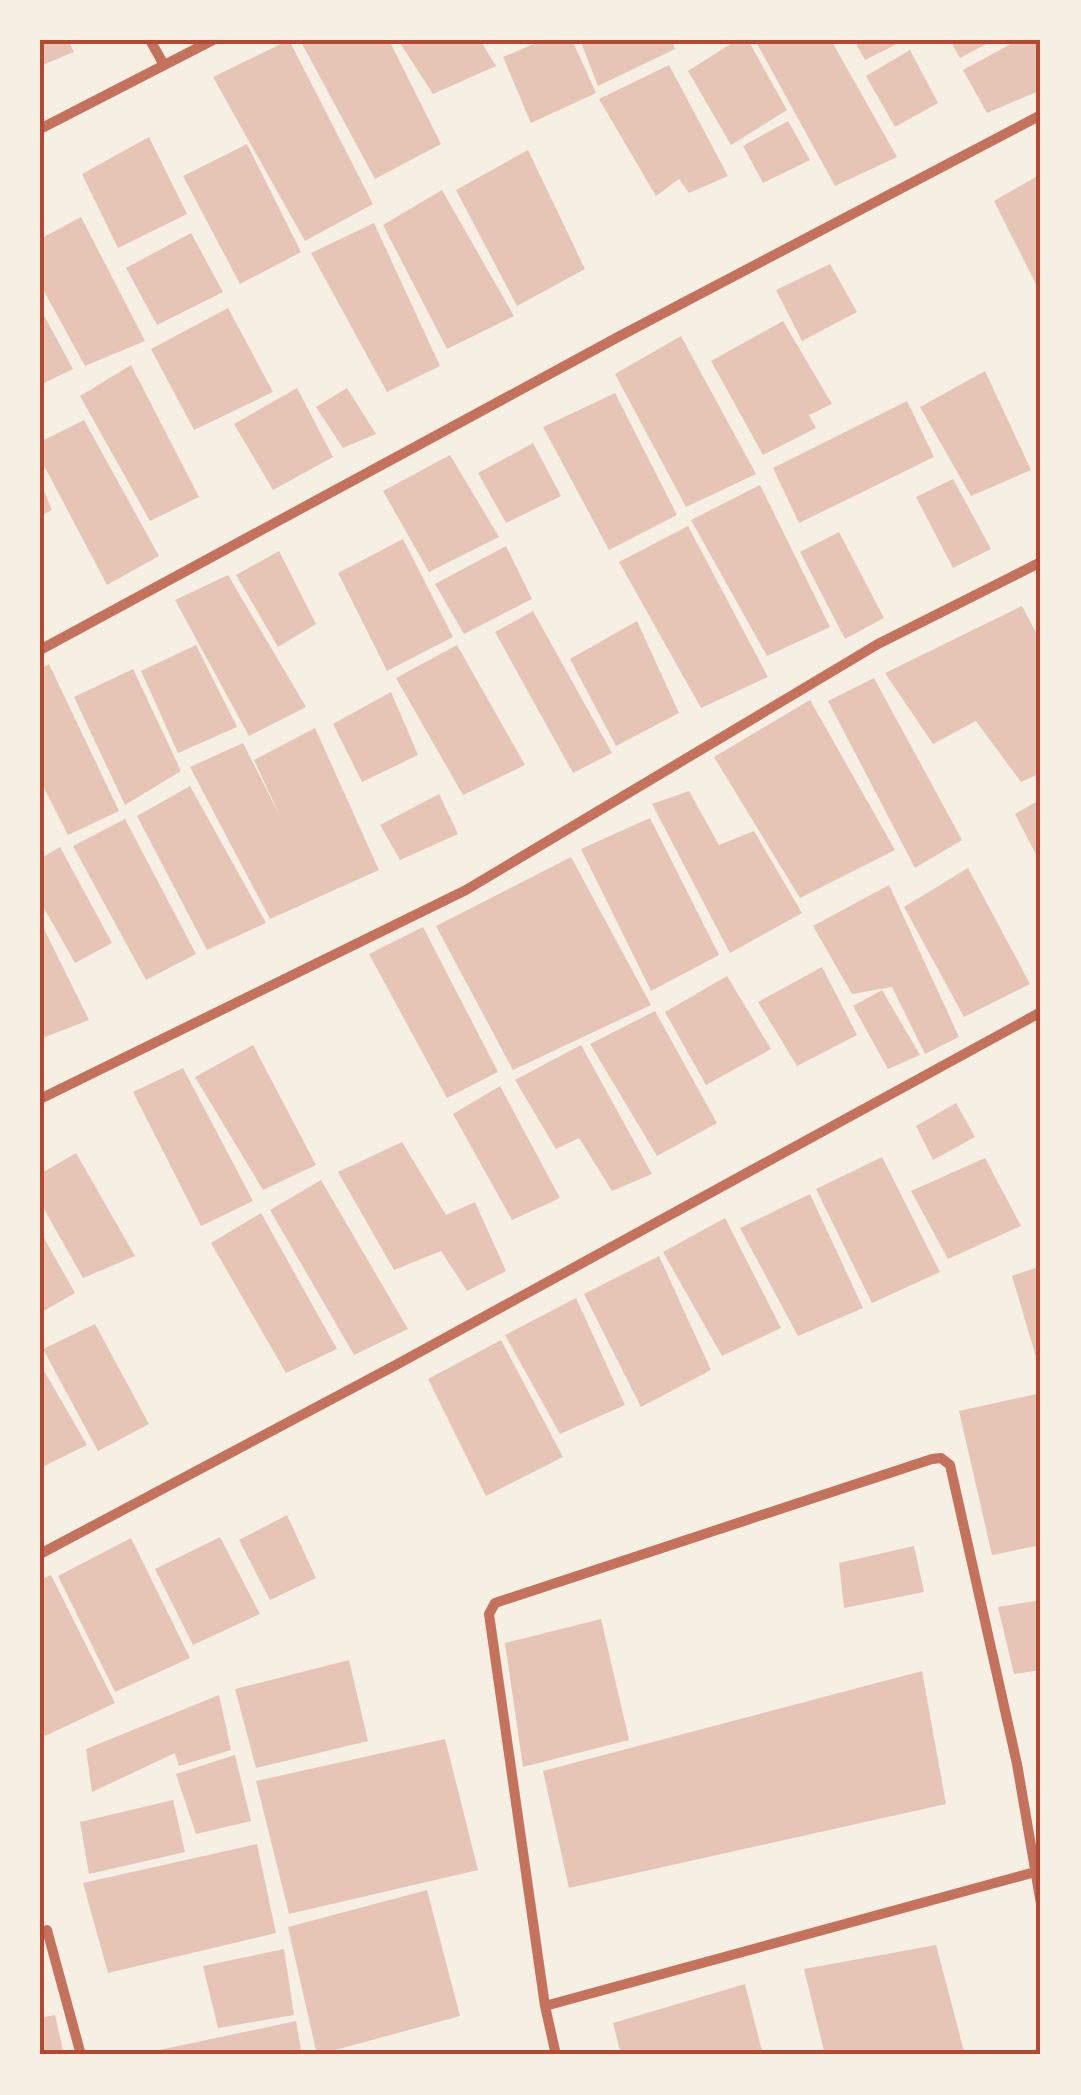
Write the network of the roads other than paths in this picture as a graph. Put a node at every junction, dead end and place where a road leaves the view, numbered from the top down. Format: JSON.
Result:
{"nodes":[{"id":1,"x":150,"y":40,"type":"edge"},
{"id":2,"x":213,"y":40,"type":"edge"},
{"id":3,"x":164,"y":65,"type":"junction"},
{"id":4,"x":1041,"y":115,"type":"edge"},
{"id":5,"x":40,"y":129,"type":"edge"},
{"id":6,"x":1041,"y":562,"type":"edge"},
{"id":7,"x":40,"y":650,"type":"edge"},
{"id":8,"x":1041,"y":1012,"type":"edge"},
{"id":9,"x":40,"y":1099,"type":"edge"},
{"id":10,"x":40,"y":1554,"type":"edge"},
{"id":11,"x":1036,"y":1872,"type":"junction"},
{"id":12,"x":1041,"y":1904,"type":"edge"},
{"id":13,"x":47,"y":1930,"type":"dead end"},
{"id":14,"x":545,"y":2006,"type":"junction"},
{"id":15,"x":81,"y":2055,"type":"edge"},
{"id":16,"x":556,"y":2055,"type":"edge"}],
"edges":[{"from":1,"to":3,"type":"street"},
{"from":2,"to":3,"type":"street"},
{"from":3,"to":5,"type":"street"},
{"from":4,"to":7,"type":"street"},
{"from":6,"to":9,"type":"street"},
{"from":8,"to":10,"type":"street"},
{"from":11,"to":12,"type":"street"},
{"from":11,"to":14,"type":"street"},
{"from":11,"to":14,"type":"street"},
{"from":13,"to":15,"type":"street"},
{"from":14,"to":16,"type":"street"}]}
